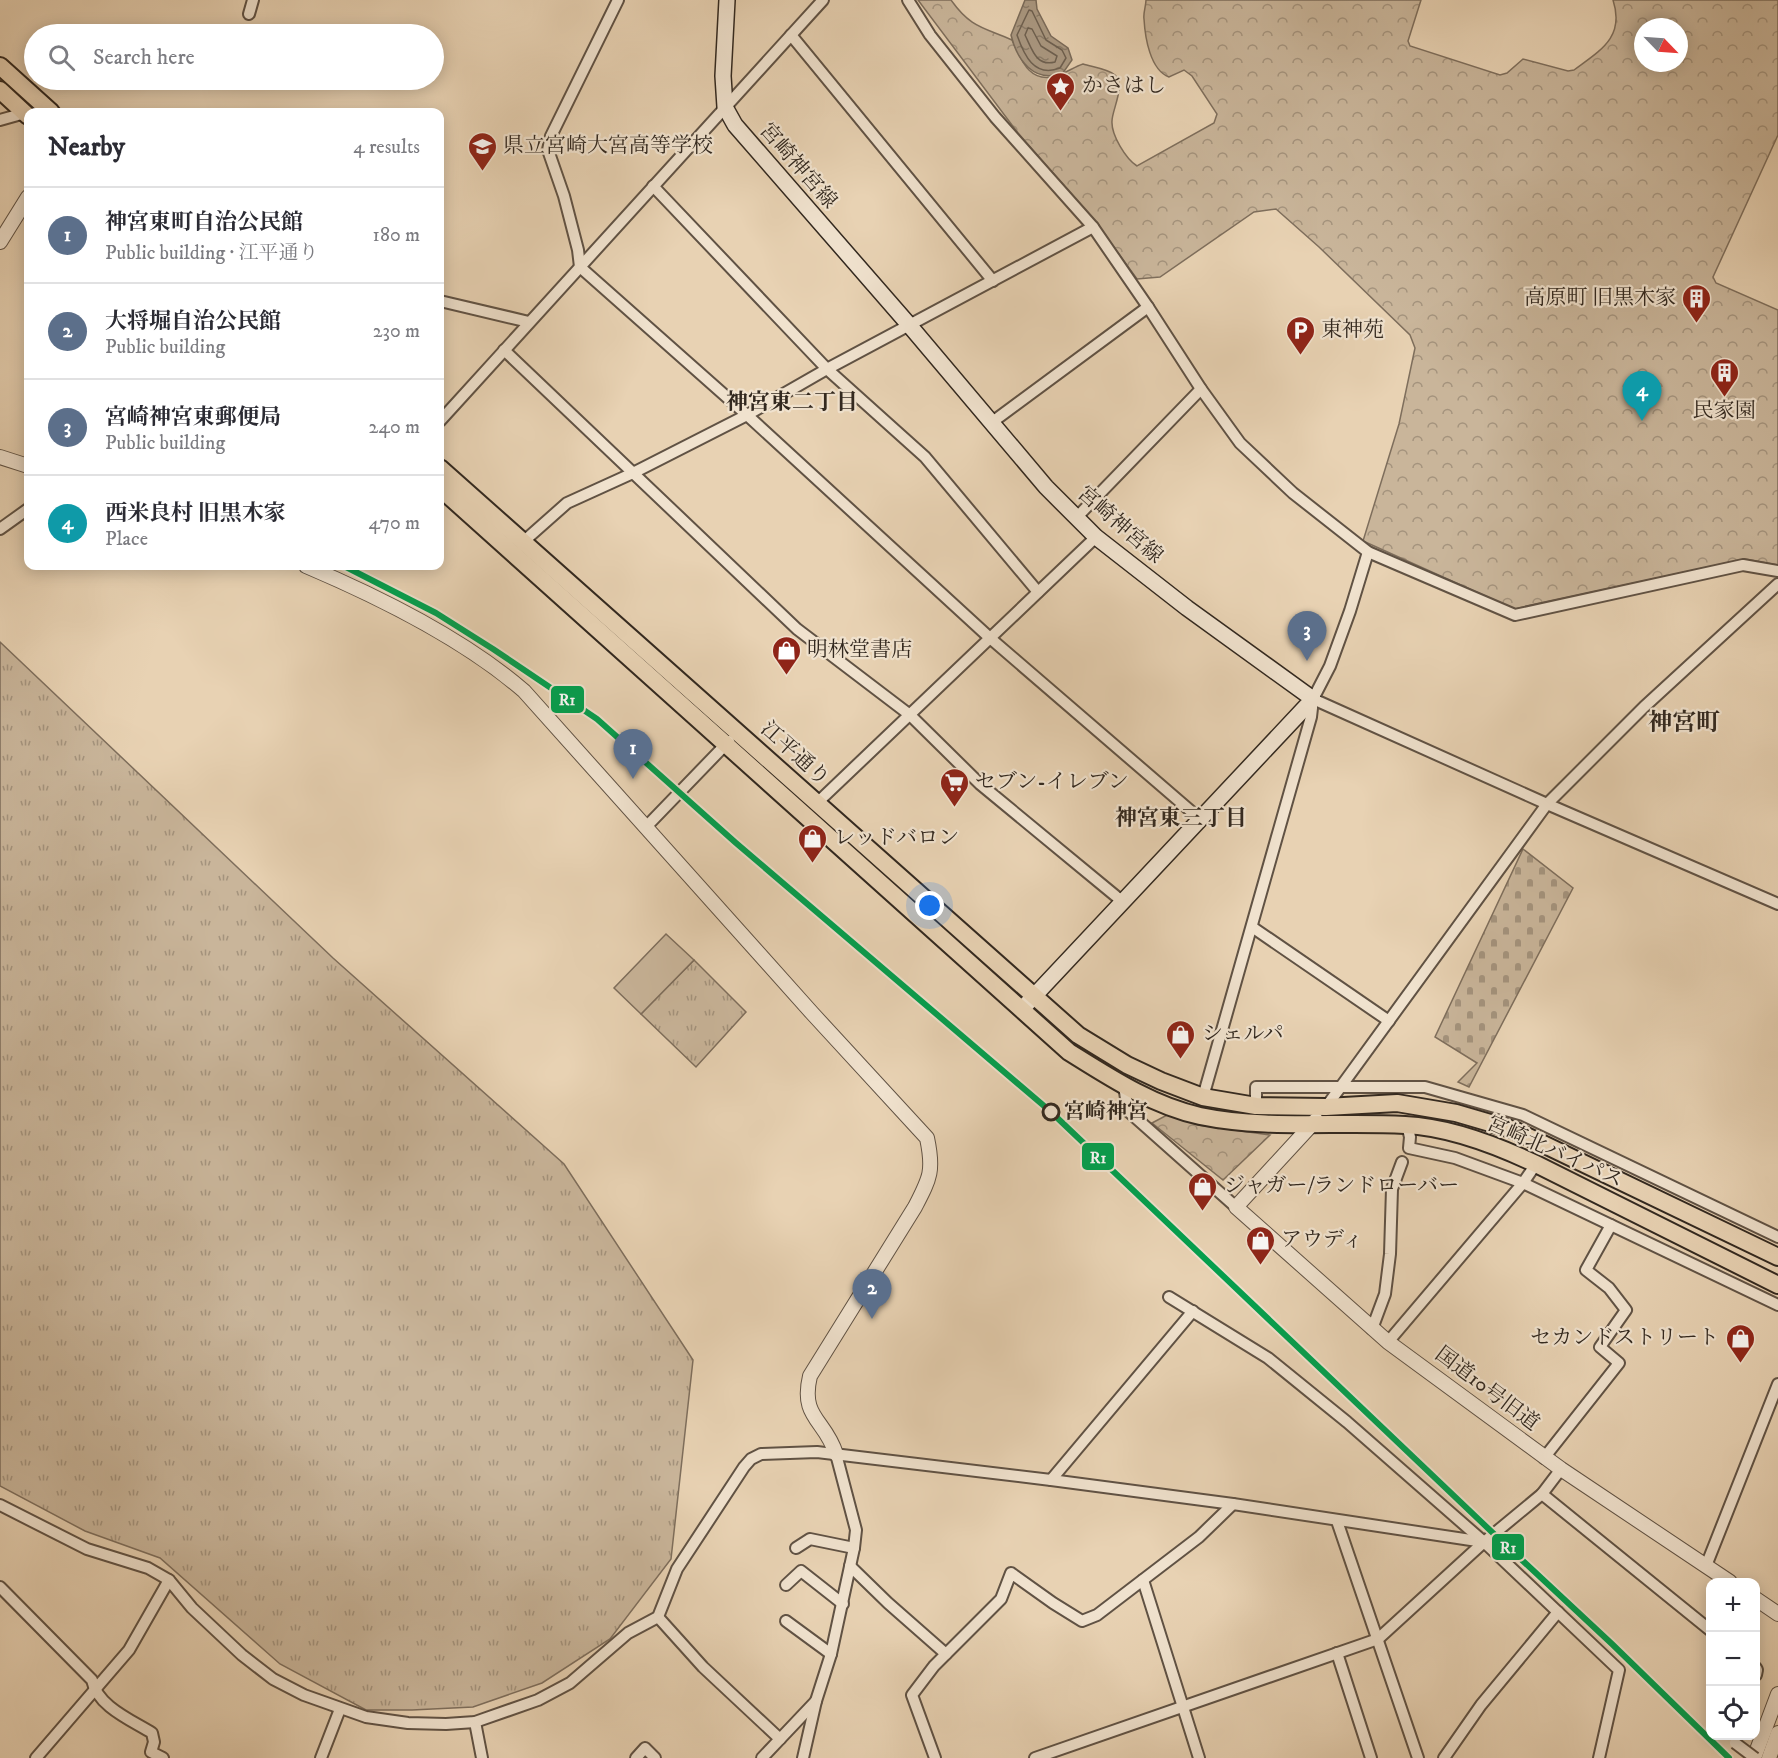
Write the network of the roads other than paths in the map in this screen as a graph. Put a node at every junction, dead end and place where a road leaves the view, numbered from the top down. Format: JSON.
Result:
{"nodes":[{"id":1,"x":253,"y":0,"type":"edge"},
{"id":2,"x":618,"y":0,"type":"edge"},
{"id":3,"x":727,"y":0,"type":"edge"},
{"id":4,"x":824,"y":0,"type":"edge"},
{"id":5,"x":908,"y":0,"type":"edge"},
{"id":6,"x":249,"y":14,"type":"dead end"},
{"id":7,"x":791,"y":36,"type":"junction"},
{"id":8,"x":0,"y":66,"type":"edge"},
{"id":9,"x":24,"y":88,"type":"edge"},
{"id":10,"x":0,"y":90,"type":"edge"},
{"id":11,"x":27,"y":90,"type":"edge"},
{"id":12,"x":725,"y":106,"type":"junction"},
{"id":13,"x":47,"y":108,"type":"edge"},
{"id":14,"x":24,"y":111,"type":"edge"},
{"id":15,"x":24,"y":115,"type":"edge"},
{"id":16,"x":0,"y":120,"type":"edge"},
{"id":17,"x":653,"y":186,"type":"junction"},
{"id":18,"x":24,"y":203,"type":"edge"},
{"id":19,"x":1093,"y":227,"type":"junction"},
{"id":20,"x":0,"y":242,"type":"edge"},
{"id":21,"x":580,"y":267,"type":"junction"},
{"id":22,"x":993,"y":281,"type":"junction"},
{"id":23,"x":444,"y":302,"type":"edge"},
{"id":24,"x":1148,"y":307,"type":"junction"},
{"id":25,"x":530,"y":322,"type":"junction"},
{"id":26,"x":910,"y":326,"type":"junction"},
{"id":27,"x":504,"y":350,"type":"junction"},
{"id":28,"x":827,"y":369,"type":"junction"},
{"id":29,"x":1201,"y":389,"type":"junction"},
{"id":30,"x":747,"y":416,"type":"junction"},
{"id":31,"x":444,"y":417,"type":"edge"},
{"id":32,"x":992,"y":423,"type":"junction"},
{"id":33,"x":0,"y":457,"type":"edge"},
{"id":34,"x":24,"y":465,"type":"edge"},
{"id":35,"x":444,"y":472,"type":"edge"},
{"id":36,"x":633,"y":473,"type":"junction"},
{"id":37,"x":444,"y":491,"type":"edge"},
{"id":38,"x":24,"y":512,"type":"edge"},
{"id":39,"x":1077,"y":518,"type":"junction"},
{"id":40,"x":0,"y":529,"type":"edge"},
{"id":41,"x":1096,"y":537,"type":"junction"},
{"id":42,"x":523,"y":542,"type":"junction"},
{"id":43,"x":1368,"y":552,"type":"junction"},
{"id":44,"x":315,"y":570,"type":"edge"},
{"id":45,"x":1778,"y":571,"type":"edge"},
{"id":46,"x":1778,"y":584,"type":"edge"},
{"id":47,"x":1038,"y":592,"type":"junction"},
{"id":48,"x":990,"y":638,"type":"junction"},
{"id":49,"x":1312,"y":699,"type":"junction"},
{"id":50,"x":910,"y":715,"type":"junction"},
{"id":51,"x":732,"y":738,"type":"junction"},
{"id":52,"x":817,"y":803,"type":"junction"},
{"id":53,"x":1547,"y":804,"type":"junction"},
{"id":54,"x":1200,"y":819,"type":"junction"},
{"id":55,"x":646,"y":827,"type":"junction"},
{"id":56,"x":1123,"y":902,"type":"junction"},
{"id":57,"x":1778,"y":904,"type":"edge"},
{"id":58,"x":1252,"y":927,"type":"junction"},
{"id":59,"x":1036,"y":996,"type":"junction"},
{"id":60,"x":1022,"y":1009,"type":"junction"},
{"id":61,"x":1389,"y":1021,"type":"junction"},
{"id":62,"x":1127,"y":1065,"type":"joint"},
{"id":63,"x":1124,"y":1086,"type":"junction"},
{"id":64,"x":1341,"y":1086,"type":"junction"},
{"id":65,"x":1203,"y":1097,"type":"junction"},
{"id":66,"x":1256,"y":1106,"type":"junction"},
{"id":67,"x":1326,"y":1107,"type":"junction"},
{"id":68,"x":1407,"y":1125,"type":"junction"},
{"id":69,"x":1312,"y":1126,"type":"junction"},
{"id":70,"x":1402,"y":1162,"type":"dead end"},
{"id":71,"x":1536,"y":1164,"type":"junction"},
{"id":72,"x":1523,"y":1183,"type":"junction"},
{"id":73,"x":1236,"y":1207,"type":"junction"},
{"id":74,"x":1611,"y":1226,"type":"junction"},
{"id":75,"x":1778,"y":1237,"type":"edge"},
{"id":76,"x":1778,"y":1257,"type":"edge"},
{"id":77,"x":1778,"y":1285,"type":"edge"},
{"id":78,"x":1169,"y":1297,"type":"dead end"},
{"id":79,"x":1778,"y":1305,"type":"edge"},
{"id":80,"x":1193,"y":1311,"type":"junction"},
{"id":81,"x":1372,"y":1329,"type":"junction"},
{"id":82,"x":1388,"y":1342,"type":"junction"},
{"id":83,"x":1778,"y":1384,"type":"edge"},
{"id":84,"x":836,"y":1454,"type":"junction"},
{"id":85,"x":1544,"y":1458,"type":"junction"},
{"id":86,"x":1561,"y":1469,"type":"junction"},
{"id":87,"x":1051,"y":1480,"type":"junction"},
{"id":88,"x":1542,"y":1494,"type":"junction"},
{"id":89,"x":1233,"y":1504,"type":"junction"},
{"id":90,"x":0,"y":1505,"type":"edge"},
{"id":91,"x":1337,"y":1521,"type":"junction"},
{"id":92,"x":1484,"y":1542,"type":"junction"},
{"id":93,"x":796,"y":1548,"type":"dead end"},
{"id":94,"x":854,"y":1548,"type":"junction"},
{"id":95,"x":850,"y":1566,"type":"junction"},
{"id":96,"x":1706,"y":1566,"type":"junction"},
{"id":97,"x":1725,"y":1578,"type":"edge"},
{"id":98,"x":169,"y":1580,"type":"junction"},
{"id":99,"x":1143,"y":1580,"type":"junction"},
{"id":100,"x":786,"y":1585,"type":"dead end"},
{"id":101,"x":0,"y":1587,"type":"edge"},
{"id":102,"x":1760,"y":1602,"type":"edge"},
{"id":103,"x":843,"y":1604,"type":"junction"},
{"id":104,"x":1558,"y":1612,"type":"junction"},
{"id":105,"x":1778,"y":1614,"type":"edge"},
{"id":106,"x":658,"y":1617,"type":"junction"},
{"id":107,"x":786,"y":1621,"type":"dead end"},
{"id":108,"x":1706,"y":1627,"type":"edge"},
{"id":109,"x":1378,"y":1639,"type":"junction"},
{"id":110,"x":1337,"y":1653,"type":"junction"},
{"id":111,"x":831,"y":1654,"type":"junction"},
{"id":112,"x":946,"y":1654,"type":"junction"},
{"id":113,"x":94,"y":1692,"type":"junction"},
{"id":114,"x":1778,"y":1694,"type":"edge"},
{"id":115,"x":816,"y":1701,"type":"junction"},
{"id":116,"x":340,"y":1708,"type":"junction"},
{"id":117,"x":1183,"y":1708,"type":"junction"},
{"id":118,"x":475,"y":1722,"type":"junction"},
{"id":119,"x":1778,"y":1732,"type":"edge"},
{"id":120,"x":780,"y":1739,"type":"junction"},
{"id":121,"x":1735,"y":1740,"type":"edge"},
{"id":122,"x":36,"y":1758,"type":"edge"},
{"id":123,"x":163,"y":1758,"type":"edge"},
{"id":124,"x":321,"y":1758,"type":"edge"},
{"id":125,"x":482,"y":1758,"type":"edge"},
{"id":126,"x":636,"y":1758,"type":"edge"},
{"id":127,"x":655,"y":1758,"type":"edge"},
{"id":128,"x":762,"y":1758,"type":"edge"},
{"id":129,"x":803,"y":1758,"type":"edge"},
{"id":130,"x":935,"y":1758,"type":"edge"},
{"id":131,"x":1035,"y":1758,"type":"edge"},
{"id":132,"x":1199,"y":1758,"type":"edge"},
{"id":133,"x":1371,"y":1758,"type":"edge"},
{"id":134,"x":1418,"y":1758,"type":"edge"},
{"id":135,"x":1444,"y":1758,"type":"edge"},
{"id":136,"x":1599,"y":1758,"type":"edge"},
{"id":137,"x":1755,"y":1758,"type":"edge"},
{"id":138,"x":1769,"y":1758,"type":"edge"}],
"edges":[{"from":1,"to":6,"type":"street"},
{"from":2,"to":21,"type":"street"},
{"from":3,"to":12,"type":"main road","name":"宮崎神宮線"},
{"from":4,"to":7,"type":"street"},
{"from":5,"to":19,"type":"street"},
{"from":7,"to":12,"type":"street"},
{"from":7,"to":22,"type":"street"},
{"from":8,"to":9,"type":"highway"},
{"from":10,"to":14,"type":"highway"},
{"from":11,"to":13,"type":"highway"},
{"from":12,"to":17,"type":"street"},
{"from":12,"to":26,"type":"main road","name":"宮崎神宮線"},
{"from":15,"to":16,"type":"street"},
{"from":17,"to":21,"type":"street"},
{"from":17,"to":28,"type":"street"},
{"from":18,"to":20,"type":"street"},
{"from":19,"to":22,"type":"street"},
{"from":19,"to":24,"type":"street"},
{"from":21,"to":25,"type":"street"},
{"from":21,"to":30,"type":"street"},
{"from":22,"to":26,"type":"street"},
{"from":23,"to":25,"type":"street"},
{"from":24,"to":29,"type":"street"},
{"from":24,"to":32,"type":"street"},
{"from":25,"to":27,"type":"street"},
{"from":26,"to":28,"type":"street"},
{"from":26,"to":32,"type":"main road","name":"宮崎神宮線"},
{"from":27,"to":31,"type":"street"},
{"from":27,"to":36,"type":"street"},
{"from":28,"to":30,"type":"street"},
{"from":28,"to":47,"type":"street"},
{"from":29,"to":39,"type":"street"},
{"from":29,"to":43,"type":"street"},
{"from":30,"to":36,"type":"street"},
{"from":30,"to":48,"type":"street"},
{"from":32,"to":39,"type":"main road","name":"宮崎神宮線"},
{"from":33,"to":34,"type":"street"},
{"from":35,"to":42,"type":"highway","name":"江平通り"},
{"from":36,"to":42,"type":"street"},
{"from":36,"to":50,"type":"street"},
{"from":37,"to":51,"type":"highway","name":"江平通り"},
{"from":38,"to":40,"type":"street"},
{"from":39,"to":41,"type":"main road","name":"宮崎神宮線"},
{"from":41,"to":47,"type":"street"},
{"from":41,"to":49,"type":"main road","name":"宮崎神宮線"},
{"from":42,"to":51,"type":"highway","name":"江平通り"},
{"from":43,"to":45,"type":"street"},
{"from":43,"to":49,"type":"street"},
{"from":44,"to":55,"type":"street"},
{"from":46,"to":53,"type":"street"},
{"from":47,"to":48,"type":"street"},
{"from":48,"to":50,"type":"street"},
{"from":48,"to":54,"type":"street"},
{"from":49,"to":53,"type":"street"},
{"from":49,"to":54,"type":"main road"},
{"from":49,"to":58,"type":"street"},
{"from":50,"to":52,"type":"street"},
{"from":50,"to":56,"type":"street"},
{"from":51,"to":52,"type":"highway","name":"江平通り"},
{"from":51,"to":55,"type":"street"},
{"from":51,"to":60,"type":"highway","name":"江平通り"},
{"from":52,"to":59,"type":"highway","name":"江平通り"},
{"from":53,"to":57,"type":"street"},
{"from":53,"to":61,"type":"street"},
{"from":54,"to":56,"type":"main road"},
{"from":55,"to":84,"type":"street"},
{"from":56,"to":59,"type":"main road"},
{"from":58,"to":61,"type":"street"},
{"from":58,"to":65,"type":"street"},
{"from":59,"to":60,"type":"main road"},
{"from":59,"to":62,"type":"highway","name":"江平通り"},
{"from":60,"to":63,"type":"highway","name":"江平通り"},
{"from":61,"to":64,"type":"street"},
{"from":62,"to":65,"type":"highway","name":"宮崎北バイパス"},
{"from":63,"to":69,"type":"highway","name":"宮崎北バイパス"},
{"from":63,"to":73,"type":"street"},
{"from":64,"to":66,"type":"street"},
{"from":64,"to":67,"type":"street"},
{"from":64,"to":75,"type":"street"},
{"from":65,"to":66,"type":"highway","name":"宮崎北バイパス"},
{"from":66,"to":67,"type":"highway","name":"宮崎北バイパス"},
{"from":67,"to":69,"type":"street"},
{"from":67,"to":76,"type":"highway","name":"宮崎北バイパス"},
{"from":68,"to":69,"type":"highway","name":"宮崎北バイパス"},
{"from":68,"to":71,"type":"highway","name":"宮崎北バイパス"},
{"from":68,"to":72,"type":"street"},
{"from":69,"to":73,"type":"street"},
{"from":70,"to":81,"type":"street"},
{"from":71,"to":72,"type":"street"},
{"from":71,"to":77,"type":"highway","name":"宮崎北バイパス"},
{"from":72,"to":74,"type":"street"},
{"from":72,"to":82,"type":"street"},
{"from":73,"to":81,"type":"street","name":"国道10号旧道"},
{"from":74,"to":79,"type":"street"},
{"from":74,"to":85,"type":"street"},
{"from":78,"to":80,"type":"street"},
{"from":80,"to":87,"type":"street"},
{"from":80,"to":92,"type":"street"},
{"from":81,"to":82,"type":"street","name":"国道10号旧道"},
{"from":82,"to":85,"type":"street","name":"国道10号旧道"},
{"from":83,"to":96,"type":"street"},
{"from":84,"to":87,"type":"street"},
{"from":84,"to":94,"type":"street"},
{"from":84,"to":106,"type":"street"},
{"from":85,"to":86,"type":"street","name":"国道10号旧道"},
{"from":86,"to":88,"type":"street"},
{"from":86,"to":96,"type":"street","name":"国道10号旧道"},
{"from":87,"to":89,"type":"street"},
{"from":88,"to":92,"type":"street"},
{"from":88,"to":108,"type":"street"},
{"from":89,"to":91,"type":"street"},
{"from":89,"to":99,"type":"street"},
{"from":90,"to":98,"type":"street"},
{"from":91,"to":92,"type":"street"},
{"from":91,"to":109,"type":"street"},
{"from":92,"to":104,"type":"street"},
{"from":92,"to":109,"type":"street"},
{"from":93,"to":94,"type":"street"},
{"from":94,"to":95,"type":"street"},
{"from":95,"to":103,"type":"street"},
{"from":95,"to":112,"type":"street"},
{"from":96,"to":97,"type":"street","name":"国道10号旧道"},
{"from":98,"to":113,"type":"street"},
{"from":98,"to":116,"type":"street"},
{"from":99,"to":112,"type":"street"},
{"from":99,"to":117,"type":"street"},
{"from":100,"to":103,"type":"street"},
{"from":101,"to":113,"type":"street"},
{"from":102,"to":105,"type":"street"},
{"from":103,"to":111,"type":"street"},
{"from":104,"to":135,"type":"street"},
{"from":104,"to":136,"type":"street"},
{"from":106,"to":118,"type":"street"},
{"from":106,"to":120,"type":"street"},
{"from":107,"to":111,"type":"street"},
{"from":109,"to":110,"type":"street"},
{"from":109,"to":134,"type":"street"},
{"from":110,"to":117,"type":"street"},
{"from":110,"to":133,"type":"street"},
{"from":111,"to":115,"type":"street"},
{"from":112,"to":130,"type":"street"},
{"from":113,"to":122,"type":"street"},
{"from":113,"to":123,"type":"street"},
{"from":114,"to":137,"type":"street"},
{"from":115,"to":120,"type":"street"},
{"from":115,"to":129,"type":"street"},
{"from":116,"to":118,"type":"street"},
{"from":116,"to":124,"type":"street"},
{"from":117,"to":131,"type":"street"},
{"from":117,"to":132,"type":"street"},
{"from":118,"to":125,"type":"street"},
{"from":119,"to":138,"type":"street"},
{"from":120,"to":128,"type":"street"},
{"from":121,"to":137,"type":"street","bridge":true},
{"from":126,"to":127,"type":"street"}]}
